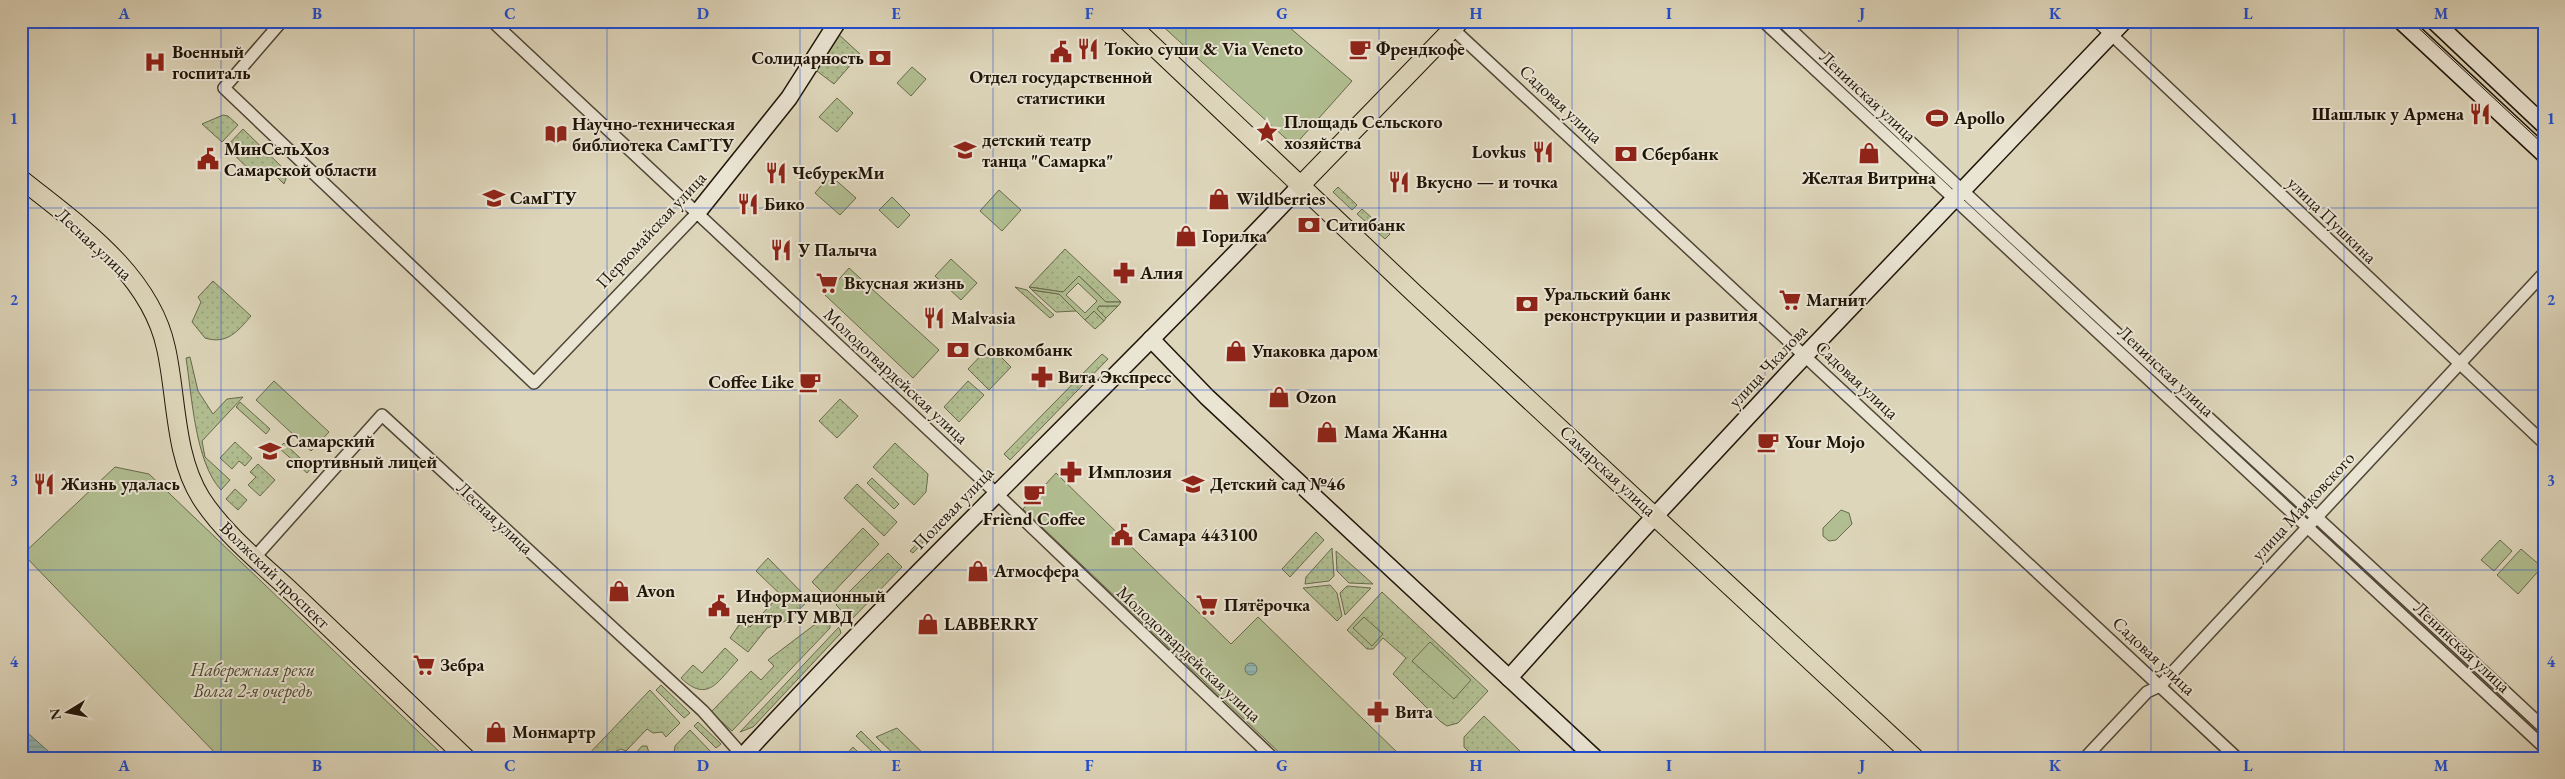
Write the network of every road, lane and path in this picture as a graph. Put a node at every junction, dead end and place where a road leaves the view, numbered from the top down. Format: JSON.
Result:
{"nodes":[{"id":1,"x":282,"y":21,"type":"edge"},
{"id":2,"x":492,"y":21,"type":"edge"},
{"id":3,"x":838,"y":21,"type":"edge"},
{"id":4,"x":1127,"y":21,"type":"edge"},
{"id":5,"x":1763,"y":21,"type":"edge"},
{"id":6,"x":1782,"y":21,"type":"edge"},
{"id":7,"x":2097,"y":21,"type":"edge"},
{"id":8,"x":2124,"y":21,"type":"edge"},
{"id":9,"x":2401,"y":21,"type":"edge"},
{"id":10,"x":2434,"y":21,"type":"edge"},
{"id":11,"x":1456,"y":25,"type":"edge"},
{"id":12,"x":2112,"y":34,"type":"junction"},
{"id":13,"x":2544,"y":125,"type":"edge"},
{"id":14,"x":2544,"y":154,"type":"edge"},
{"id":15,"x":21,"y":179,"type":"edge"},
{"id":16,"x":1301,"y":185,"type":"junction"},
{"id":17,"x":1959,"y":196,"type":"junction"},
{"id":18,"x":697,"y":213,"type":"junction"},
{"id":19,"x":2544,"y":273,"type":"edge"},
{"id":20,"x":1151,"y":339,"type":"junction"},
{"id":21,"x":166,"y":346,"type":"joint"},
{"id":22,"x":1806,"y":356,"type":"junction"},
{"id":23,"x":2459,"y":364,"type":"junction"},
{"id":24,"x":2544,"y":443,"type":"edge"},
{"id":25,"x":996,"y":493,"type":"junction"},
{"id":26,"x":1656,"y":515,"type":"junction"},
{"id":27,"x":2317,"y":516,"type":"junction"},
{"id":28,"x":2308,"y":526,"type":"junction"},
{"id":29,"x":255,"y":557,"type":"junction"},
{"id":30,"x":1510,"y":678,"type":"junction"},
{"id":31,"x":2160,"y":686,"type":"junction"},
{"id":32,"x":2544,"y":728,"type":"edge"},
{"id":33,"x":2544,"y":747,"type":"edge"},
{"id":34,"x":742,"y":757,"type":"edge"},
{"id":35,"x":466,"y":758,"type":"edge"},
{"id":36,"x":1273,"y":758,"type":"edge"},
{"id":37,"x":1595,"y":758,"type":"edge"},
{"id":38,"x":1915,"y":758,"type":"edge"},
{"id":39,"x":2085,"y":758,"type":"edge"},
{"id":40,"x":2237,"y":758,"type":"edge"}],
"edges":[{"from":1,"to":18,"type":"street","name":"Первомайская улица"},
{"from":2,"to":18,"type":"street","name":"Молодогвардейская улица"},
{"from":3,"to":18,"type":"street","name":"Первомайская улица"},
{"from":4,"to":16,"type":"main road","name":"Самарская улица"},
{"from":5,"to":17,"type":"street","name":"Ленинская улица"},
{"from":6,"to":17,"type":"street","name":"Ленинская улица"},
{"from":7,"to":12,"type":"street","name":"улица Пушкина"},
{"from":8,"to":12,"type":"street","name":"улица Чкалова"},
{"from":9,"to":14,"type":"street"},
{"from":10,"to":13,"type":"street"},
{"from":11,"to":16,"type":"main road"},
{"from":11,"to":22,"type":"street","name":"Садовая улица"},
{"from":12,"to":17,"type":"street","name":"улица Чкалова"},
{"from":12,"to":23,"type":"street","name":"улица Пушкина"},
{"from":15,"to":21,"type":"main road","name":"Лесная улица"},
{"from":16,"to":20,"type":"street","name":"Полевая улица"},
{"from":16,"to":26,"type":"main road","name":"Самарская улица"},
{"from":17,"to":22,"type":"street","name":"улица Чкалова"},
{"from":17,"to":27,"type":"street","name":"Ленинская улица"},
{"from":17,"to":28,"type":"street","name":"Ленинская улица"},
{"from":18,"to":25,"type":"street","name":"Молодогвардейская улица"},
{"from":19,"to":23,"type":"street","name":"улица Маяковского"},
{"from":20,"to":25,"type":"street","name":"Полевая улица"},
{"from":20,"to":30,"type":"street"},
{"from":21,"to":29,"type":"main road","name":"Волжский проспект"},
{"from":22,"to":26,"type":"street","name":"улица Чкалова"},
{"from":22,"to":31,"type":"street","name":"Садовая улица"},
{"from":23,"to":24,"type":"street","name":"улица Пушкина"},
{"from":23,"to":27,"type":"street","name":"улица Маяковского"},
{"from":25,"to":34,"type":"street","name":"Полевая улица"},
{"from":25,"to":36,"type":"street","name":"Молодогвардейская улица"},
{"from":26,"to":30,"type":"street","name":"улица Чкалова"},
{"from":26,"to":38,"type":"main road","name":"Самарская улица"},
{"from":27,"to":28,"type":"street","name":"улица Маяковского"},
{"from":27,"to":32,"type":"street","name":"Ленинская улица"},
{"from":28,"to":31,"type":"street","name":"улица Маяковского"},
{"from":28,"to":33,"type":"street","name":"Ленинская улица"},
{"from":29,"to":34,"type":"street","name":"Лесная улица"},
{"from":29,"to":35,"type":"main road","name":"Волжский проспект"},
{"from":30,"to":37,"type":"street"},
{"from":31,"to":39,"type":"street","name":"улица Маяковского"},
{"from":31,"to":40,"type":"street","name":"Садовая улица"}]}
